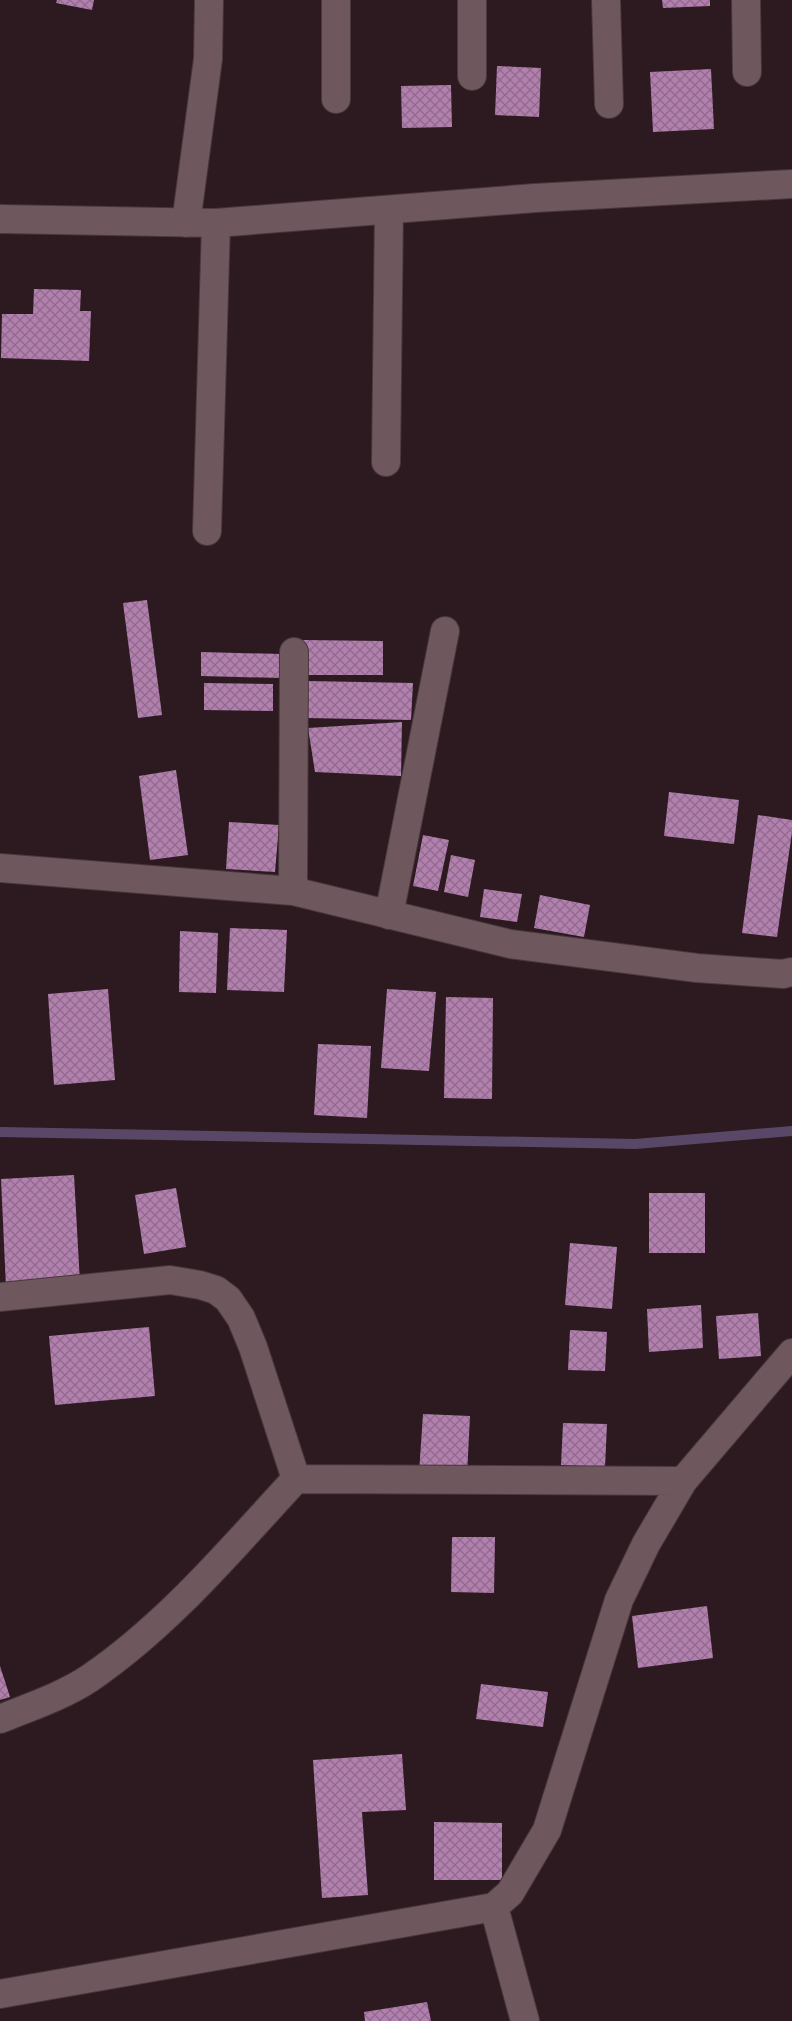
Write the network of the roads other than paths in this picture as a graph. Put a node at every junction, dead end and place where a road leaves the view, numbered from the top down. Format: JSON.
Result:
{"nodes":[{"id":1,"x":209,"y":0,"type":"edge"},
{"id":2,"x":336,"y":0,"type":"edge"},
{"id":3,"x":472,"y":0,"type":"edge"},
{"id":4,"x":606,"y":0,"type":"edge"},
{"id":5,"x":746,"y":0,"type":"edge"},
{"id":6,"x":747,"y":72,"type":"dead end"},
{"id":7,"x":472,"y":76,"type":"dead end"},
{"id":8,"x":336,"y":99,"type":"dead end"},
{"id":9,"x":609,"y":104,"type":"dead end"},
{"id":10,"x":792,"y":184,"type":"edge"},
{"id":11,"x":389,"y":210,"type":"junction"},
{"id":12,"x":0,"y":219,"type":"edge"},
{"id":13,"x":186,"y":223,"type":"junction"},
{"id":14,"x":216,"y":223,"type":"junction"},
{"id":15,"x":386,"y":462,"type":"dead end"},
{"id":16,"x":207,"y":531,"type":"dead end"},
{"id":17,"x":445,"y":631,"type":"dead end"},
{"id":18,"x":294,"y":652,"type":"dead end"},
{"id":19,"x":0,"y":868,"type":"edge"},
{"id":20,"x":294,"y":891,"type":"junction"},
{"id":21,"x":389,"y":915,"type":"junction"},
{"id":22,"x":792,"y":972,"type":"edge"},
{"id":23,"x":0,"y":1297,"type":"edge"},
{"id":24,"x":792,"y":1353,"type":"edge"},
{"id":25,"x":296,"y":1479,"type":"junction"},
{"id":26,"x":683,"y":1482,"type":"junction"},
{"id":27,"x":0,"y":1719,"type":"edge"},
{"id":28,"x":494,"y":1907,"type":"junction"},
{"id":29,"x":0,"y":1994,"type":"edge"},
{"id":30,"x":525,"y":2021,"type":"edge"}],
"edges":[{"from":1,"to":13,"type":"street"},
{"from":2,"to":8,"type":"street"},
{"from":3,"to":7,"type":"street"},
{"from":4,"to":9,"type":"street"},
{"from":5,"to":6,"type":"street"},
{"from":10,"to":11,"type":"street"},
{"from":11,"to":14,"type":"street"},
{"from":11,"to":15,"type":"street"},
{"from":12,"to":13,"type":"street"},
{"from":13,"to":14,"type":"street"},
{"from":14,"to":16,"type":"street"},
{"from":17,"to":21,"type":"street"},
{"from":18,"to":20,"type":"street"},
{"from":19,"to":20,"type":"street"},
{"from":20,"to":21,"type":"street"},
{"from":21,"to":22,"type":"street"},
{"from":23,"to":25,"type":"street"},
{"from":24,"to":26,"type":"street"},
{"from":25,"to":26,"type":"street"},
{"from":25,"to":27,"type":"street"},
{"from":26,"to":28,"type":"street"},
{"from":28,"to":29,"type":"street"},
{"from":28,"to":30,"type":"street"}]}
